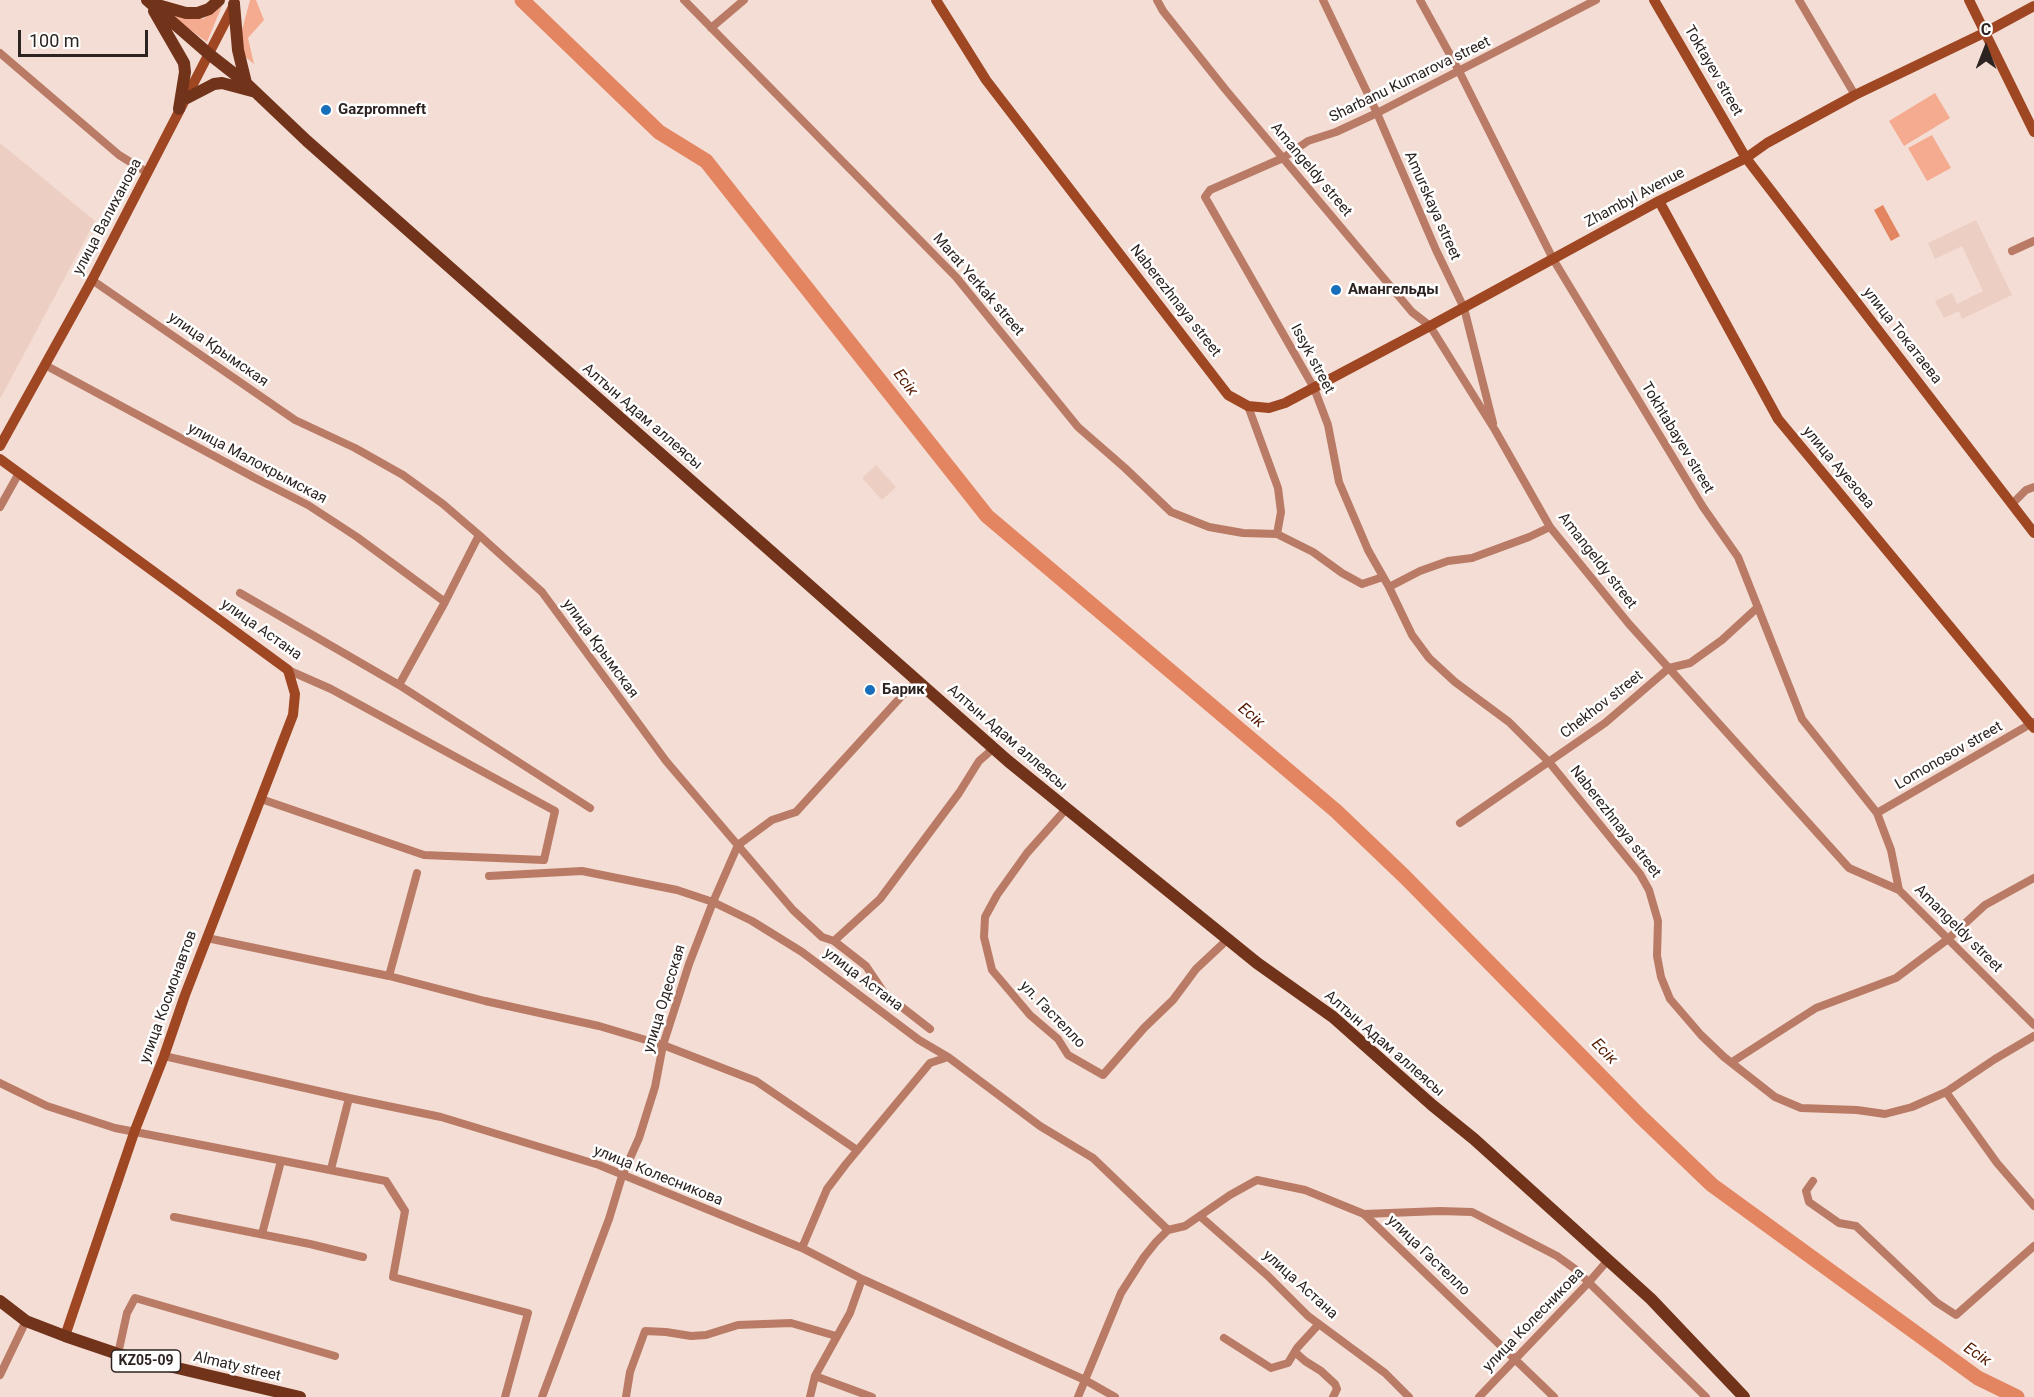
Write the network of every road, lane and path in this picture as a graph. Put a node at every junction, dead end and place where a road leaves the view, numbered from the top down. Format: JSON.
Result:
{"nodes":[{"id":1,"x":219,"y":0,"type":"edge"},
{"id":2,"x":684,"y":0,"type":"edge"},
{"id":3,"x":744,"y":0,"type":"edge"},
{"id":4,"x":936,"y":0,"type":"edge"},
{"id":5,"x":1157,"y":0,"type":"edge"},
{"id":6,"x":1323,"y":0,"type":"edge"},
{"id":7,"x":1420,"y":0,"type":"edge"},
{"id":8,"x":1596,"y":0,"type":"edge"},
{"id":9,"x":1653,"y":0,"type":"edge"},
{"id":10,"x":1798,"y":0,"type":"edge"},
{"id":11,"x":1969,"y":0,"type":"edge"},
{"id":12,"x":148,"y":1,"type":"edge"},
{"id":13,"x":235,"y":2,"type":"edge"},
{"id":14,"x":2034,"y":6,"type":"edge"},
{"id":15,"x":711,"y":28,"type":"junction"},
{"id":16,"x":1986,"y":32,"type":"junction"},
{"id":17,"x":0,"y":53,"type":"edge"},
{"id":18,"x":209,"y":54,"type":"junction"},
{"id":19,"x":1460,"y":71,"type":"junction"},
{"id":20,"x":246,"y":83,"type":"junction"},
{"id":21,"x":256,"y":92,"type":"junction"},
{"id":22,"x":1855,"y":95,"type":"junction"},
{"id":23,"x":183,"y":104,"type":"junction"},
{"id":24,"x":1377,"y":113,"type":"junction"},
{"id":25,"x":2034,"y":132,"type":"edge"},
{"id":26,"x":1283,"y":158,"type":"junction"},
{"id":27,"x":1746,"y":158,"type":"junction"},
{"id":28,"x":148,"y":173,"type":"junction"},
{"id":29,"x":1205,"y":197,"type":"joint"},
{"id":30,"x":1659,"y":201,"type":"junction"},
{"id":31,"x":2034,"y":241,"type":"edge"},
{"id":32,"x":2012,"y":251,"type":"dead end"},
{"id":33,"x":1553,"y":259,"type":"junction"},
{"id":34,"x":92,"y":280,"type":"junction"},
{"id":35,"x":1464,"y":308,"type":"junction"},
{"id":36,"x":1430,"y":326,"type":"junction"},
{"id":37,"x":45,"y":365,"type":"junction"},
{"id":38,"x":1314,"y":388,"type":"junction"},
{"id":39,"x":1248,"y":406,"type":"junction"},
{"id":40,"x":1495,"y":430,"type":"junction"},
{"id":41,"x":0,"y":446,"type":"edge"},
{"id":42,"x":0,"y":459,"type":"edge"},
{"id":43,"x":19,"y":473,"type":"junction"},
{"id":44,"x":2034,"y":487,"type":"edge"},
{"id":45,"x":2012,"y":504,"type":"junction"},
{"id":46,"x":0,"y":507,"type":"edge"},
{"id":47,"x":1550,"y":526,"type":"junction"},
{"id":48,"x":2034,"y":533,"type":"edge"},
{"id":49,"x":1277,"y":534,"type":"junction"},
{"id":50,"x":479,"y":535,"type":"junction"},
{"id":51,"x":1383,"y":577,"type":"junction"},
{"id":52,"x":1389,"y":587,"type":"junction"},
{"id":53,"x":240,"y":593,"type":"dead end"},
{"id":54,"x":445,"y":602,"type":"junction"},
{"id":55,"x":1758,"y":607,"type":"junction"},
{"id":56,"x":1669,"y":668,"type":"junction"},
{"id":57,"x":288,"y":670,"type":"junction"},
{"id":58,"x":919,"y":681,"type":"junction"},
{"id":59,"x":399,"y":685,"type":"junction"},
{"id":60,"x":2033,"y":725,"type":"edge"},
{"id":61,"x":994,"y":748,"type":"junction"},
{"id":62,"x":1549,"y":762,"type":"junction"},
{"id":63,"x":261,"y":799,"type":"junction"},
{"id":64,"x":590,"y":808,"type":"dead end"},
{"id":65,"x":1067,"y":808,"type":"junction"},
{"id":66,"x":1877,"y":813,"type":"junction"},
{"id":67,"x":1460,"y":823,"type":"dead end"},
{"id":68,"x":738,"y":845,"type":"junction"},
{"id":69,"x":417,"y":873,"type":"dead end"},
{"id":70,"x":489,"y":876,"type":"dead end"},
{"id":71,"x":2034,"y":878,"type":"edge"},
{"id":72,"x":1899,"y":890,"type":"junction"},
{"id":73,"x":713,"y":902,"type":"junction"},
{"id":74,"x":207,"y":938,"type":"junction"},
{"id":75,"x":1228,"y":939,"type":"junction"},
{"id":76,"x":1948,"y":939,"type":"junction"},
{"id":77,"x":834,"y":941,"type":"junction"},
{"id":78,"x":389,"y":976,"type":"junction"},
{"id":79,"x":2034,"y":1025,"type":"edge"},
{"id":80,"x":930,"y":1029,"type":"dead end"},
{"id":81,"x":2034,"y":1036,"type":"edge"},
{"id":82,"x":663,"y":1045,"type":"junction"},
{"id":83,"x":164,"y":1056,"type":"junction"},
{"id":84,"x":948,"y":1057,"type":"junction"},
{"id":85,"x":1732,"y":1062,"type":"junction"},
{"id":86,"x":0,"y":1083,"type":"edge"},
{"id":87,"x":1946,"y":1092,"type":"junction"},
{"id":88,"x":349,"y":1098,"type":"junction"},
{"id":89,"x":135,"y":1130,"type":"junction"},
{"id":90,"x":857,"y":1150,"type":"junction"},
{"id":91,"x":281,"y":1161,"type":"junction"},
{"id":92,"x":332,"y":1169,"type":"junction"},
{"id":93,"x":622,"y":1176,"type":"junction"},
{"id":94,"x":1813,"y":1181,"type":"dead end"},
{"id":95,"x":2034,"y":1206,"type":"edge"},
{"id":96,"x":1364,"y":1214,"type":"junction"},
{"id":97,"x":174,"y":1217,"type":"dead end"},
{"id":98,"x":1201,"y":1217,"type":"junction"},
{"id":99,"x":1168,"y":1230,"type":"junction"},
{"id":100,"x":262,"y":1234,"type":"junction"},
{"id":101,"x":2034,"y":1246,"type":"edge"},
{"id":102,"x":802,"y":1248,"type":"junction"},
{"id":103,"x":363,"y":1257,"type":"dead end"},
{"id":104,"x":1608,"y":1260,"type":"junction"},
{"id":105,"x":862,"y":1279,"type":"junction"},
{"id":106,"x":1589,"y":1282,"type":"junction"},
{"id":107,"x":0,"y":1301,"type":"edge"},
{"id":108,"x":26,"y":1321,"type":"junction"},
{"id":109,"x":1319,"y":1324,"type":"junction"},
{"id":110,"x":65,"y":1336,"type":"junction"},
{"id":111,"x":836,"y":1336,"type":"junction"},
{"id":112,"x":1224,"y":1338,"type":"dead end"},
{"id":113,"x":1295,"y":1352,"type":"junction"},
{"id":114,"x":118,"y":1354,"type":"junction"},
{"id":115,"x":334,"y":1356,"type":"dead end"},
{"id":116,"x":1516,"y":1358,"type":"junction"},
{"id":117,"x":0,"y":1375,"type":"edge"},
{"id":118,"x":815,"y":1376,"type":"junction"},
{"id":119,"x":1085,"y":1380,"type":"junction"},
{"id":120,"x":300,"y":1397,"type":"edge"},
{"id":121,"x":505,"y":1397,"type":"edge"},
{"id":122,"x":542,"y":1397,"type":"edge"},
{"id":123,"x":626,"y":1397,"type":"edge"},
{"id":124,"x":810,"y":1397,"type":"edge"},
{"id":125,"x":872,"y":1397,"type":"edge"},
{"id":126,"x":1078,"y":1397,"type":"edge"},
{"id":127,"x":1115,"y":1397,"type":"edge"},
{"id":128,"x":1333,"y":1397,"type":"edge"},
{"id":129,"x":1409,"y":1397,"type":"edge"},
{"id":130,"x":1479,"y":1397,"type":"edge"},
{"id":131,"x":1554,"y":1397,"type":"edge"},
{"id":132,"x":1706,"y":1397,"type":"edge"},
{"id":133,"x":1744,"y":1397,"type":"edge"}],
"edges":[{"from":1,"to":12,"type":"main road"},
{"from":2,"to":15,"type":"street","name":"Marat Yerkak street"},
{"from":3,"to":15,"type":"street"},
{"from":4,"to":39,"type":"street","name":"Naberezhnaya street"},
{"from":5,"to":26,"type":"street","name":"Amangeldy street"},
{"from":6,"to":24,"type":"street","name":"Amurskaya street"},
{"from":7,"to":19,"type":"street","name":"Tokhtabayev street"},
{"from":8,"to":19,"type":"street","name":"Sharbanu Kumarova street"},
{"from":9,"to":27,"type":"street","name":"Toktayev street"},
{"from":10,"to":22,"type":"street"},
{"from":11,"to":16,"type":"street"},
{"from":12,"to":18,"type":"main road","name":"Алтын Адам аллеясы"},
{"from":12,"to":23,"type":"main road"},
{"from":13,"to":18,"type":"street","name":"улица Валиханова"},
{"from":13,"to":20,"type":"main road"},
{"from":14,"to":16,"type":"street","name":"Zhambyl Avenue"},
{"from":15,"to":49,"type":"street","name":"Marat Yerkak street"},
{"from":16,"to":22,"type":"street","name":"Zhambyl Avenue"},
{"from":16,"to":25,"type":"street"},
{"from":17,"to":28,"type":"street"},
{"from":18,"to":20,"type":"main road","name":"Алтын Адам аллеясы"},
{"from":18,"to":23,"type":"street","name":"улица Валиханова"},
{"from":19,"to":24,"type":"street","name":"Sharbanu Kumarova street"},
{"from":19,"to":33,"type":"street","name":"Tokhtabayev street"},
{"from":20,"to":21,"type":"main road","name":"Алтын Адам аллеясы"},
{"from":21,"to":23,"type":"main road"},
{"from":21,"to":58,"type":"main road","name":"Алтын Адам аллеясы"},
{"from":22,"to":27,"type":"street","name":"Zhambyl Avenue"},
{"from":23,"to":28,"type":"street","name":"улица Валиханова"},
{"from":24,"to":26,"type":"street","name":"Sharbanu Kumarova street"},
{"from":24,"to":35,"type":"street","name":"Amurskaya street"},
{"from":26,"to":29,"type":"street","name":"Sharbanu Kumarova street"},
{"from":26,"to":36,"type":"street","name":"Amangeldy street"},
{"from":27,"to":30,"type":"street","name":"Zhambyl Avenue"},
{"from":27,"to":45,"type":"street","name":"улица Токатаева"},
{"from":28,"to":34,"type":"street","name":"улица Валиханова"},
{"from":29,"to":38,"type":"street","name":"Issyk street"},
{"from":30,"to":33,"type":"street","name":"Zhambyl Avenue"},
{"from":30,"to":60,"type":"street","name":"улица Ауезова"},
{"from":31,"to":32,"type":"street"},
{"from":33,"to":35,"type":"street","name":"Zhambyl Avenue"},
{"from":33,"to":55,"type":"street","name":"Tokhtabayev street"},
{"from":34,"to":37,"type":"street","name":"улица Валиханова"},
{"from":34,"to":50,"type":"street","name":"улица Крымская"},
{"from":35,"to":36,"type":"street","name":"Zhambyl Avenue"},
{"from":35,"to":40,"type":"street","name":"Amurskaya street"},
{"from":36,"to":38,"type":"street","name":"Zhambyl Avenue"},
{"from":36,"to":40,"type":"street","name":"Amangeldy street"},
{"from":37,"to":41,"type":"street","name":"улица Валиханова"},
{"from":37,"to":54,"type":"street","name":"улица Малокрымская"},
{"from":38,"to":39,"type":"street","name":"Zhambyl Avenue"},
{"from":38,"to":51,"type":"street","name":"Issyk street"},
{"from":39,"to":49,"type":"street"},
{"from":40,"to":47,"type":"street","name":"Amangeldy street"},
{"from":42,"to":43,"type":"street","name":"улица Астана"},
{"from":43,"to":46,"type":"street"},
{"from":43,"to":57,"type":"street","name":"улица Астана"},
{"from":44,"to":45,"type":"street"},
{"from":45,"to":48,"type":"street","name":"улица Токатаева"},
{"from":47,"to":52,"type":"street"},
{"from":47,"to":56,"type":"street","name":"Amangeldy street"},
{"from":49,"to":51,"type":"street"},
{"from":50,"to":54,"type":"street"},
{"from":50,"to":68,"type":"street","name":"улица Крымская"},
{"from":51,"to":52,"type":"street","name":"Issyk street"},
{"from":52,"to":62,"type":"street","name":"Naberezhnaya street"},
{"from":53,"to":59,"type":"street"},
{"from":54,"to":59,"type":"street"},
{"from":55,"to":56,"type":"street","name":"Chekhov street"},
{"from":55,"to":66,"type":"street","name":"Tokhtabayev street"},
{"from":56,"to":62,"type":"street","name":"Chekhov street"},
{"from":56,"to":72,"type":"street","name":"Amangeldy street"},
{"from":57,"to":63,"type":"street","name":"улица Космонавтов"},
{"from":57,"to":63,"type":"street","name":"улица Астана"},
{"from":58,"to":61,"type":"main road","name":"Алтын Адам аллеясы"},
{"from":58,"to":68,"type":"street","name":"улица Одесская"},
{"from":59,"to":64,"type":"street"},
{"from":60,"to":66,"type":"street","name":"Lomonosov street"},
{"from":61,"to":65,"type":"main road","name":"Алтын Адам аллеясы"},
{"from":61,"to":77,"type":"street"},
{"from":62,"to":67,"type":"street","name":"Chekhov street"},
{"from":62,"to":85,"type":"street","name":"Naberezhnaya street"},
{"from":63,"to":74,"type":"street","name":"улица Космонавтов"},
{"from":65,"to":75,"type":"main road","name":"Алтын Адам аллеясы"},
{"from":65,"to":75,"type":"street","name":"ул. Гастелло"},
{"from":66,"to":72,"type":"street","name":"Tokhtabayev street"},
{"from":68,"to":73,"type":"street","name":"улица Одесская"},
{"from":68,"to":77,"type":"street","name":"улица Крымская"},
{"from":69,"to":78,"type":"street"},
{"from":70,"to":73,"type":"street","name":"улица Астана"},
{"from":71,"to":76,"type":"street"},
{"from":72,"to":76,"type":"street","name":"Amangeldy street"},
{"from":73,"to":82,"type":"street","name":"улица Одесская"},
{"from":73,"to":84,"type":"street","name":"улица Астана"},
{"from":74,"to":78,"type":"street"},
{"from":74,"to":83,"type":"street","name":"улица Космонавтов"},
{"from":75,"to":104,"type":"main road","name":"Алтын Адам аллеясы"},
{"from":76,"to":79,"type":"street","name":"Amangeldy street"},
{"from":76,"to":85,"type":"street"},
{"from":77,"to":80,"type":"street","name":"улица Крымская"},
{"from":78,"to":82,"type":"street"},
{"from":81,"to":87,"type":"street","name":"Naberezhnaya street"},
{"from":82,"to":90,"type":"street"},
{"from":82,"to":93,"type":"street","name":"улица Одесская"},
{"from":83,"to":88,"type":"street","name":"улица Колесникова"},
{"from":83,"to":89,"type":"street","name":"улица Космонавтов"},
{"from":84,"to":90,"type":"street"},
{"from":84,"to":99,"type":"street","name":"улица Астана"},
{"from":85,"to":87,"type":"street","name":"Naberezhnaya street"},
{"from":86,"to":89,"type":"street"},
{"from":87,"to":95,"type":"street"},
{"from":88,"to":92,"type":"street"},
{"from":88,"to":93,"type":"street","name":"улица Колесникова"},
{"from":89,"to":91,"type":"street"},
{"from":89,"to":110,"type":"street","name":"улица Космонавтов"},
{"from":90,"to":102,"type":"street"},
{"from":91,"to":92,"type":"street"},
{"from":91,"to":100,"type":"street"},
{"from":92,"to":121,"type":"street"},
{"from":93,"to":102,"type":"street","name":"улица Колесникова"},
{"from":93,"to":122,"type":"street","name":"улица Одесская"},
{"from":94,"to":101,"type":"street"},
{"from":96,"to":98,"type":"street","name":"улица Гастелло"},
{"from":96,"to":106,"type":"street"},
{"from":96,"to":116,"type":"street","name":"улица Гастелло"},
{"from":97,"to":100,"type":"street"},
{"from":98,"to":99,"type":"street"},
{"from":98,"to":109,"type":"street","name":"улица Астана"},
{"from":99,"to":119,"type":"street"},
{"from":100,"to":103,"type":"street"},
{"from":102,"to":105,"type":"street","name":"улица Колесникова"},
{"from":104,"to":106,"type":"street","name":"улица Колесникова"},
{"from":104,"to":133,"type":"main road","name":"Алтын Адам аллеясы"},
{"from":105,"to":111,"type":"street"},
{"from":105,"to":119,"type":"street","name":"улица Колесникова"},
{"from":106,"to":116,"type":"street","name":"улица Колесникова"},
{"from":106,"to":132,"type":"street"},
{"from":107,"to":108,"type":"main road","name":"Almaty street","number":"KZ05-09"},
{"from":108,"to":110,"type":"main road","name":"Almaty street","number":"KZ05-09"},
{"from":108,"to":117,"type":"street"},
{"from":109,"to":113,"type":"street"},
{"from":109,"to":129,"type":"street","name":"улица Астана"},
{"from":110,"to":114,"type":"main road","name":"Almaty street","number":"KZ05-09"},
{"from":111,"to":118,"type":"street"},
{"from":111,"to":123,"type":"street"},
{"from":112,"to":113,"type":"street"},
{"from":113,"to":128,"type":"street"},
{"from":114,"to":115,"type":"street"},
{"from":114,"to":120,"type":"main road","name":"Almaty street","number":"KZ05-09"},
{"from":116,"to":130,"type":"street","name":"улица Колесникова"},
{"from":116,"to":131,"type":"street","name":"улица Гастелло"},
{"from":118,"to":124,"type":"street"},
{"from":118,"to":125,"type":"street"},
{"from":119,"to":126,"type":"street"},
{"from":119,"to":127,"type":"street","name":"улица Колесникова"}]}
